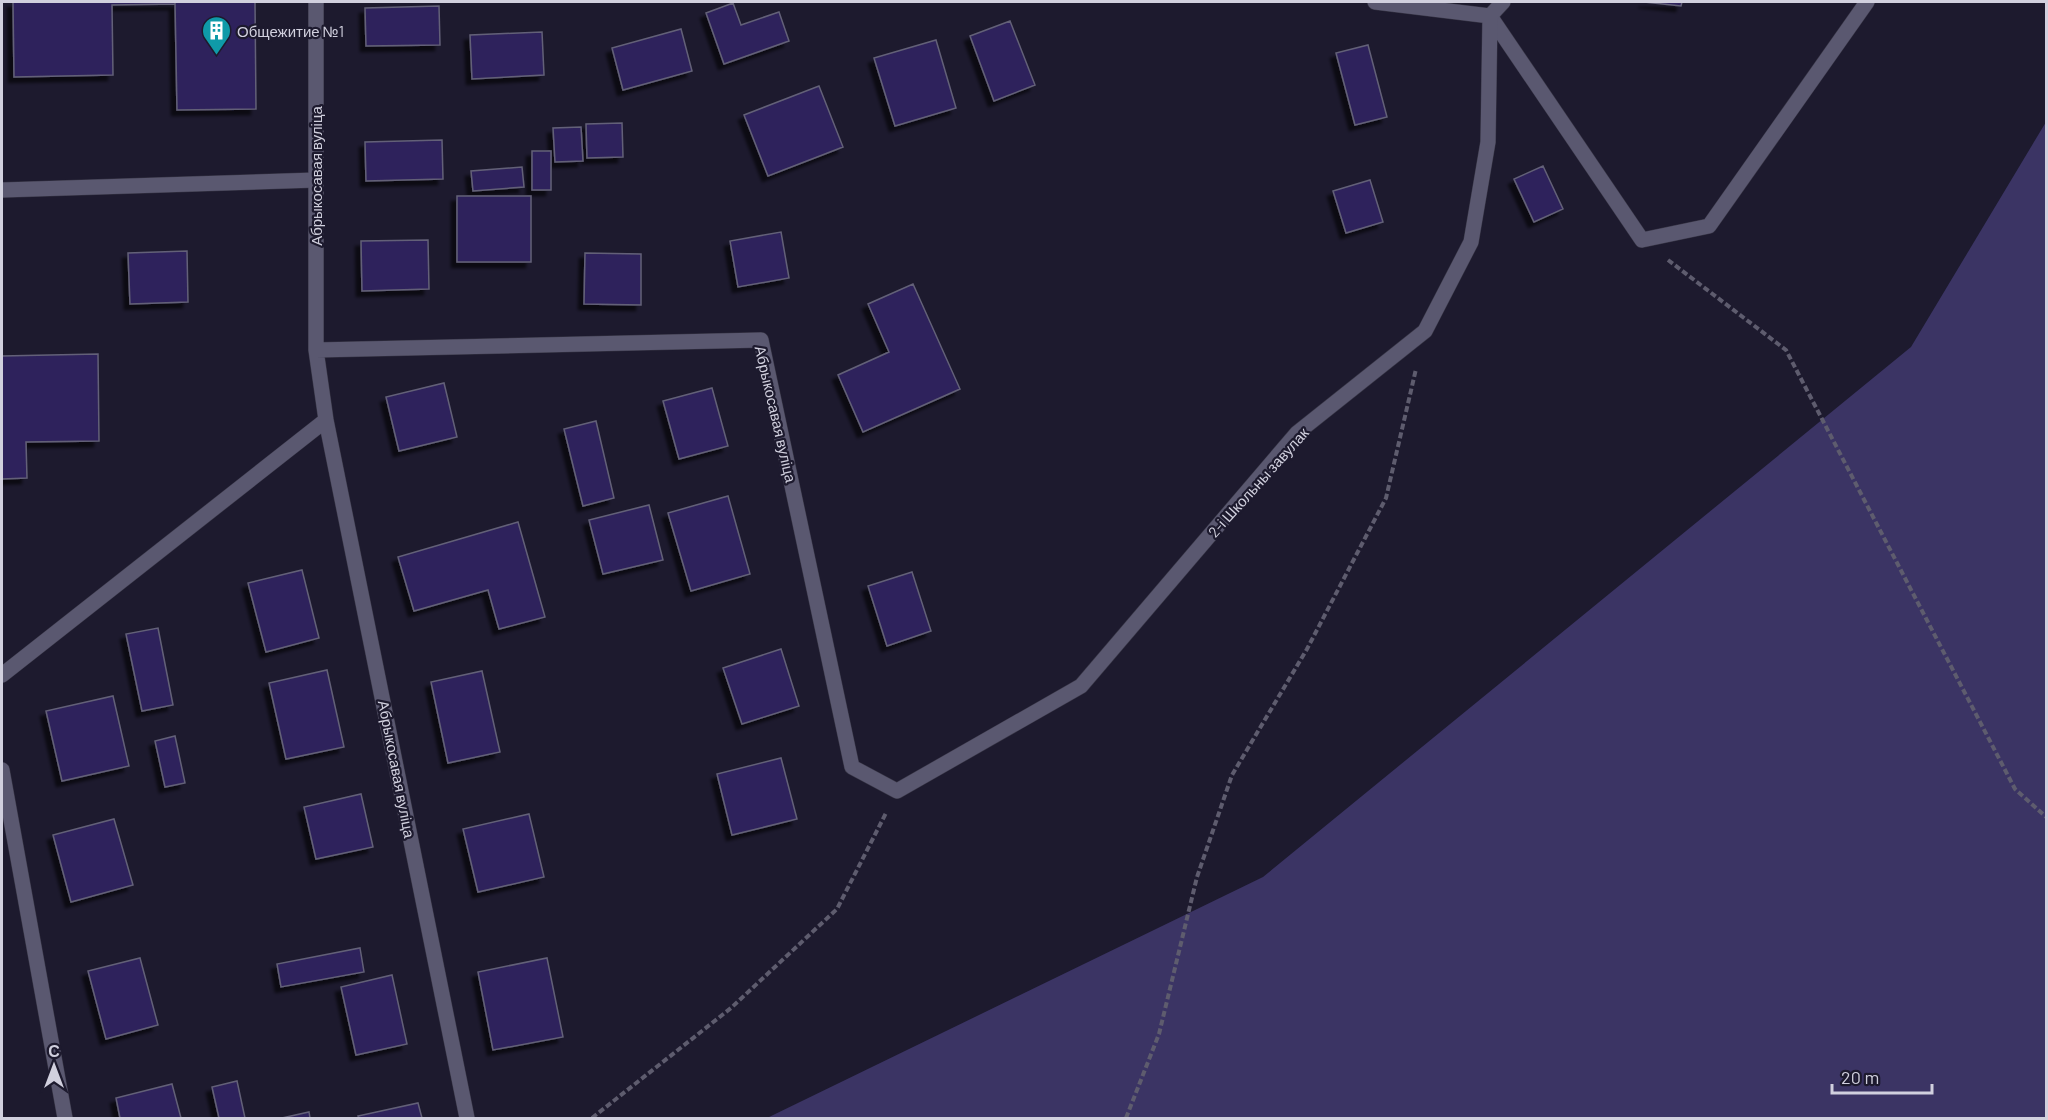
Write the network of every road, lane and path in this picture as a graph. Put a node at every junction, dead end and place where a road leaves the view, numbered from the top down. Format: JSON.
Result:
{"nodes":[{"id":1,"x":316,"y":2,"type":"edge"},
{"id":2,"x":1375,"y":2,"type":"edge"},
{"id":3,"x":1478,"y":2,"type":"edge"},
{"id":4,"x":1503,"y":2,"type":"edge"},
{"id":5,"x":1867,"y":2,"type":"edge"},
{"id":6,"x":1490,"y":16,"type":"junction"},
{"id":7,"x":316,"y":180,"type":"junction"},
{"id":8,"x":2,"y":190,"type":"edge"},
{"id":9,"x":1642,"y":240,"type":"junction"},
{"id":10,"x":1425,"y":331,"type":"junction"},
{"id":11,"x":316,"y":350,"type":"junction"},
{"id":12,"x":326,"y":420,"type":"junction"},
{"id":13,"x":2,"y":675,"type":"edge"},
{"id":14,"x":2,"y":770,"type":"edge"},
{"id":15,"x":897,"y":791,"type":"junction"},
{"id":16,"x":2046,"y":817,"type":"edge"},
{"id":17,"x":65,"y":1119,"type":"edge"},
{"id":18,"x":468,"y":1119,"type":"edge"},
{"id":19,"x":592,"y":1119,"type":"edge"},
{"id":20,"x":1126,"y":1119,"type":"edge"}],
"edges":[{"from":1,"to":7,"type":"street","name":"Абрыкосавая вуліца"},
{"from":2,"to":6,"type":"street"},
{"from":3,"to":6,"type":"street"},
{"from":4,"to":6,"type":"street"},
{"from":5,"to":9,"type":"street"},
{"from":6,"to":9,"type":"street"},
{"from":6,"to":10,"type":"street","name":"2-і Школьны завулак"},
{"from":7,"to":8,"type":"street"},
{"from":7,"to":11,"type":"street","name":"Абрыкосавая вуліца"},
{"from":9,"to":16,"type":"path"},
{"from":10,"to":15,"type":"street","name":"2-і Школьны завулак"},
{"from":10,"to":20,"type":"path"},
{"from":11,"to":12,"type":"street","name":"Абрыкосавая вуліца"},
{"from":11,"to":15,"type":"street","name":"Абрыкосавая вуліца"},
{"from":12,"to":13,"type":"street"},
{"from":12,"to":18,"type":"street","name":"Абрыкосавая вуліца"},
{"from":14,"to":17,"type":"street"},
{"from":15,"to":19,"type":"path"}]}
